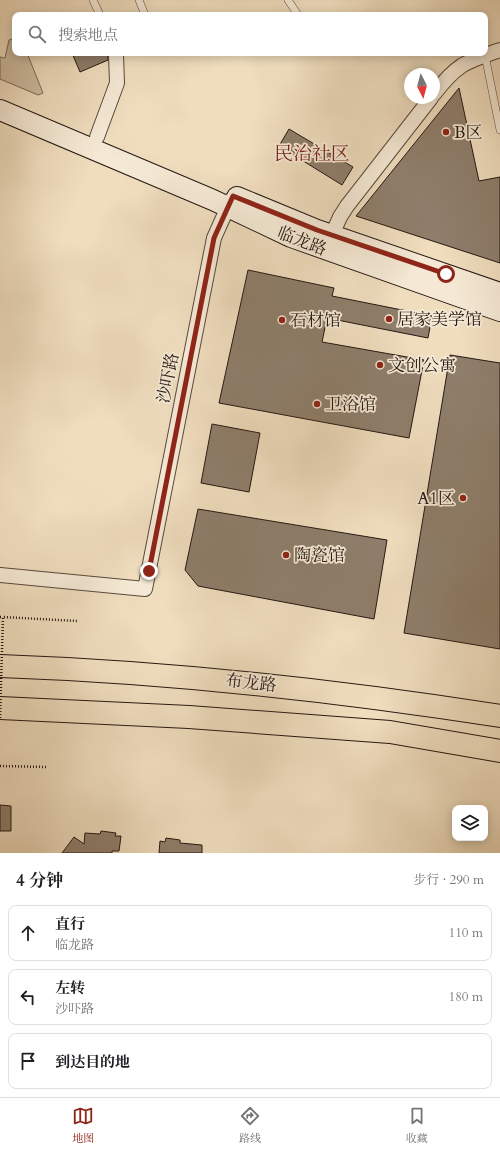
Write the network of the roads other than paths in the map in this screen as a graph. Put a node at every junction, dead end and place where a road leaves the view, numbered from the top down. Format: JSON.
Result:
{"nodes":[{"id":1,"x":93,"y":0,"type":"edge"},
{"id":2,"x":139,"y":0,"type":"edge"},
{"id":3,"x":288,"y":0,"type":"edge"},
{"id":4,"x":99,"y":12,"type":"edge"},
{"id":5,"x":145,"y":12,"type":"edge"},
{"id":6,"x":296,"y":12,"type":"edge"},
{"id":7,"x":500,"y":50,"type":"edge"},
{"id":8,"x":488,"y":54,"type":"edge"},
{"id":9,"x":117,"y":56,"type":"edge"},
{"id":10,"x":482,"y":56,"type":"edge"},
{"id":11,"x":485,"y":56,"type":"edge"},
{"id":12,"x":440,"y":86,"type":"edge"},
{"id":13,"x":0,"y":96,"type":"edge"},
{"id":14,"x":426,"y":104,"type":"edge"},
{"id":15,"x":0,"y":110,"type":"edge"},
{"id":16,"x":500,"y":130,"type":"edge"},
{"id":17,"x":97,"y":137,"type":"junction"},
{"id":18,"x":230,"y":201,"type":"junction"},
{"id":19,"x":332,"y":235,"type":"junction"},
{"id":20,"x":500,"y":293,"type":"edge"},
{"id":21,"x":500,"y":311,"type":"edge"},
{"id":22,"x":0,"y":575,"type":"edge"},
{"id":23,"x":0,"y":666,"type":"edge"},
{"id":24,"x":0,"y":708,"type":"edge"},
{"id":25,"x":500,"y":716,"type":"edge"},
{"id":26,"x":500,"y":751,"type":"edge"}],
"edges":[{"from":1,"to":4,"type":"lane"},
{"from":2,"to":5,"type":"lane"},
{"from":3,"to":6,"type":"lane"},
{"from":7,"to":8,"type":"street"},
{"from":9,"to":17,"type":"street"},
{"from":10,"to":12,"type":"street"},
{"from":11,"to":16,"type":"lane"},
{"from":13,"to":17,"type":"main road","name":"临龙路"},
{"from":14,"to":19,"type":"street"},
{"from":15,"to":18,"type":"main road","name":"临龙路"},
{"from":17,"to":18,"type":"main road","name":"临龙路"},
{"from":18,"to":19,"type":"main road","name":"临龙路"},
{"from":18,"to":21,"type":"main road","name":"临龙路"},
{"from":18,"to":22,"type":"street","name":"沙吓路"},
{"from":19,"to":20,"type":"main road","name":"临龙路"},
{"from":23,"to":25,"type":"main road","name":"布龙路"},
{"from":24,"to":26,"type":"main road"}]}
